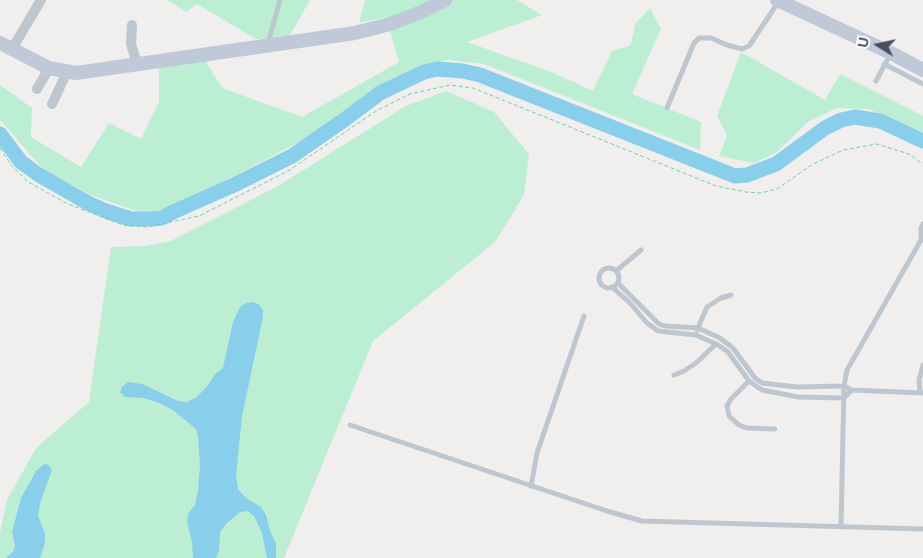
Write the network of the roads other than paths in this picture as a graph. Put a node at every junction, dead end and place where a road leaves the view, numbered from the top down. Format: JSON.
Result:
{"nodes":[{"id":1,"x":41,"y":0,"type":"edge"},
{"id":2,"x":280,"y":0,"type":"edge"},
{"id":3,"x":445,"y":0,"type":"edge"},
{"id":4,"x":778,"y":0,"type":"edge"},
{"id":5,"x":132,"y":25,"type":"dead end"},
{"id":6,"x":6,"y":46,"type":"edge"},
{"id":7,"x":268,"y":46,"type":"junction"},
{"id":8,"x":888,"y":59,"type":"junction"},
{"id":9,"x":137,"y":64,"type":"junction"},
{"id":10,"x":49,"y":68,"type":"junction"},
{"id":11,"x":923,"y":70,"type":"edge"},
{"id":12,"x":67,"y":72,"type":"junction"},
{"id":13,"x":876,"y":81,"type":"dead end"},
{"id":14,"x":923,"y":84,"type":"edge"},
{"id":15,"x":37,"y":89,"type":"dead end"},
{"id":16,"x":52,"y":104,"type":"dead end"},
{"id":17,"x":667,"y":108,"type":"dead end"},
{"id":18,"x":923,"y":224,"type":"edge"},
{"id":19,"x":922,"y":240,"type":"edge"},
{"id":20,"x":641,"y":250,"type":"dead end"},
{"id":21,"x":616,"y":271,"type":"junction"},
{"id":22,"x":618,"y":283,"type":"junction"},
{"id":23,"x":612,"y":287,"type":"junction"},
{"id":24,"x":731,"y":294,"type":"dead end"},
{"id":25,"x":584,"y":316,"type":"dead end"},
{"id":26,"x":698,"y":328,"type":"junction"},
{"id":27,"x":696,"y":335,"type":"junction"},
{"id":28,"x":716,"y":344,"type":"junction"},
{"id":29,"x":923,"y":366,"type":"edge"},
{"id":30,"x":674,"y":375,"type":"dead end"},
{"id":31,"x":749,"y":381,"type":"junction"},
{"id":32,"x":844,"y":386,"type":"junction"},
{"id":33,"x":797,"y":387,"type":"junction"},
{"id":34,"x":852,"y":390,"type":"junction"},
{"id":35,"x":922,"y":393,"type":"edge"},
{"id":36,"x":798,"y":397,"type":"junction"},
{"id":37,"x":844,"y":398,"type":"junction"},
{"id":38,"x":350,"y":425,"type":"dead end"},
{"id":39,"x":775,"y":429,"type":"dead end"},
{"id":40,"x":531,"y":486,"type":"junction"},
{"id":41,"x":841,"y":526,"type":"junction"},
{"id":42,"x":923,"y":529,"type":"edge"}],
"edges":[{"from":1,"to":6,"type":"street"},
{"from":2,"to":7,"type":"lane"},
{"from":3,"to":7,"type":"street"},
{"from":4,"to":8,"type":"street"},
{"from":4,"to":17,"type":"lane"},
{"from":5,"to":9,"type":"street"},
{"from":6,"to":10,"type":"street"},
{"from":7,"to":9,"type":"street"},
{"from":8,"to":11,"type":"street"},
{"from":8,"to":13,"type":"lane"},
{"from":8,"to":14,"type":"lane"},
{"from":9,"to":12,"type":"street"},
{"from":10,"to":12,"type":"street"},
{"from":10,"to":15,"type":"street"},
{"from":12,"to":16,"type":"street"},
{"from":18,"to":19,"type":"lane"},
{"from":19,"to":32,"type":"lane"},
{"from":20,"to":21,"type":"lane"},
{"from":21,"to":22,"type":"lane"},
{"from":21,"to":23,"type":"lane"},
{"from":22,"to":23,"type":"lane"},
{"from":22,"to":26,"type":"lane"},
{"from":23,"to":27,"type":"lane"},
{"from":24,"to":26,"type":"lane"},
{"from":25,"to":40,"type":"lane"},
{"from":26,"to":27,"type":"lane"},
{"from":26,"to":33,"type":"lane"},
{"from":27,"to":28,"type":"lane"},
{"from":28,"to":30,"type":"lane"},
{"from":28,"to":31,"type":"lane"},
{"from":29,"to":35,"type":"lane"},
{"from":31,"to":36,"type":"lane"},
{"from":31,"to":39,"type":"lane"},
{"from":32,"to":33,"type":"lane"},
{"from":32,"to":34,"type":"lane"},
{"from":32,"to":37,"type":"lane"},
{"from":33,"to":36,"type":"lane"},
{"from":34,"to":35,"type":"lane"},
{"from":34,"to":37,"type":"lane"},
{"from":36,"to":37,"type":"lane"},
{"from":37,"to":41,"type":"lane"},
{"from":38,"to":40,"type":"lane"},
{"from":40,"to":41,"type":"lane"},
{"from":41,"to":42,"type":"lane"}]}
